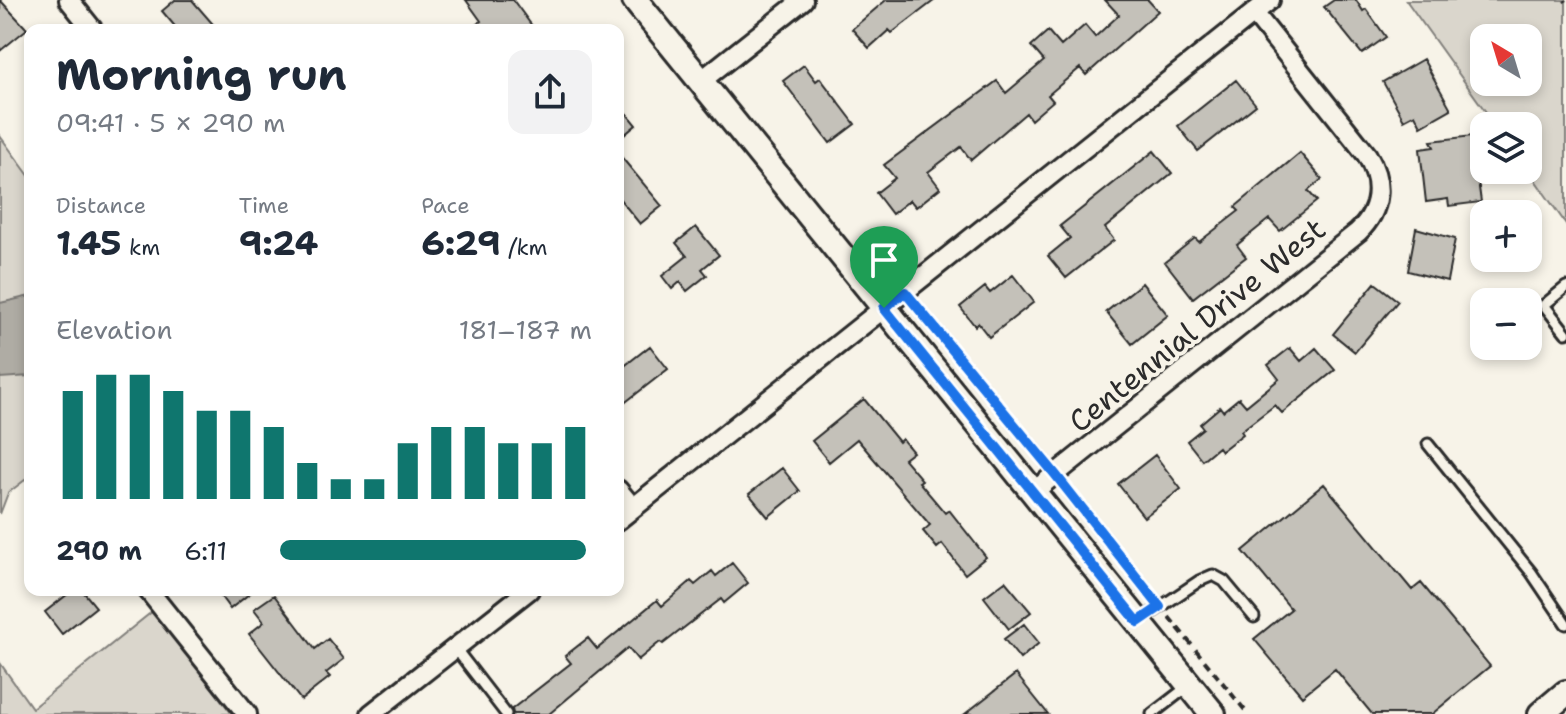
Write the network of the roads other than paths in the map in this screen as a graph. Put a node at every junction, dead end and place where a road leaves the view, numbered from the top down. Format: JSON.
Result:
{"nodes":[{"id":1,"x":69,"y":0,"type":"edge"},
{"id":2,"x":635,"y":0,"type":"edge"},
{"id":3,"x":803,"y":0,"type":"edge"},
{"id":4,"x":1270,"y":0,"type":"edge"},
{"id":5,"x":1254,"y":13,"type":"junction"},
{"id":6,"x":88,"y":24,"type":"edge"},
{"id":7,"x":701,"y":81,"type":"junction"},
{"id":8,"x":1566,"y":287,"type":"edge"},
{"id":9,"x":884,"y":308,"type":"junction"},
{"id":10,"x":1566,"y":333,"type":"edge"},
{"id":11,"x":1428,"y":444,"type":"dead end"},
{"id":12,"x":1033,"y":492,"type":"junction"},
{"id":13,"x":624,"y":497,"type":"edge"},
{"id":14,"x":633,"y":508,"type":"junction"},
{"id":15,"x":624,"y":515,"type":"edge"},
{"id":16,"x":153,"y":596,"type":"edge"},
{"id":17,"x":521,"y":596,"type":"edge"},
{"id":18,"x":1254,"y":617,"type":"dead end"},
{"id":19,"x":1138,"y":622,"type":"junction"},
{"id":20,"x":1566,"y":624,"type":"edge"},
{"id":21,"x":455,"y":648,"type":"junction"},
{"id":22,"x":1189,"y":684,"type":"junction"},
{"id":23,"x":1566,"y":693,"type":"edge"},
{"id":24,"x":247,"y":714,"type":"edge"},
{"id":25,"x":371,"y":714,"type":"edge"},
{"id":26,"x":506,"y":714,"type":"edge"},
{"id":27,"x":1152,"y":714,"type":"edge"},
{"id":28,"x":1213,"y":714,"type":"edge"},
{"id":29,"x":1541,"y":714,"type":"edge"}],
"edges":[{"from":1,"to":6,"type":"street"},
{"from":2,"to":7,"type":"street"},
{"from":3,"to":7,"type":"street"},
{"from":4,"to":5,"type":"street"},
{"from":5,"to":9,"type":"street"},
{"from":5,"to":12,"type":"street","name":"Centennial Drive West"},
{"from":7,"to":9,"type":"street"},
{"from":8,"to":10,"type":"lane"},
{"from":9,"to":12,"type":"street"},
{"from":9,"to":14,"type":"street"},
{"from":11,"to":20,"type":"lane"},
{"from":12,"to":19,"type":"street"},
{"from":13,"to":14,"type":"street"},
{"from":14,"to":15,"type":"street"},
{"from":16,"to":24,"type":"street"},
{"from":17,"to":21,"type":"street"},
{"from":18,"to":19,"type":"lane"},
{"from":19,"to":22,"type":"street"},
{"from":21,"to":25,"type":"street"},
{"from":21,"to":26,"type":"lane"},
{"from":22,"to":27,"type":"lane"},
{"from":22,"to":28,"type":"street"},
{"from":23,"to":29,"type":"street"}]}
